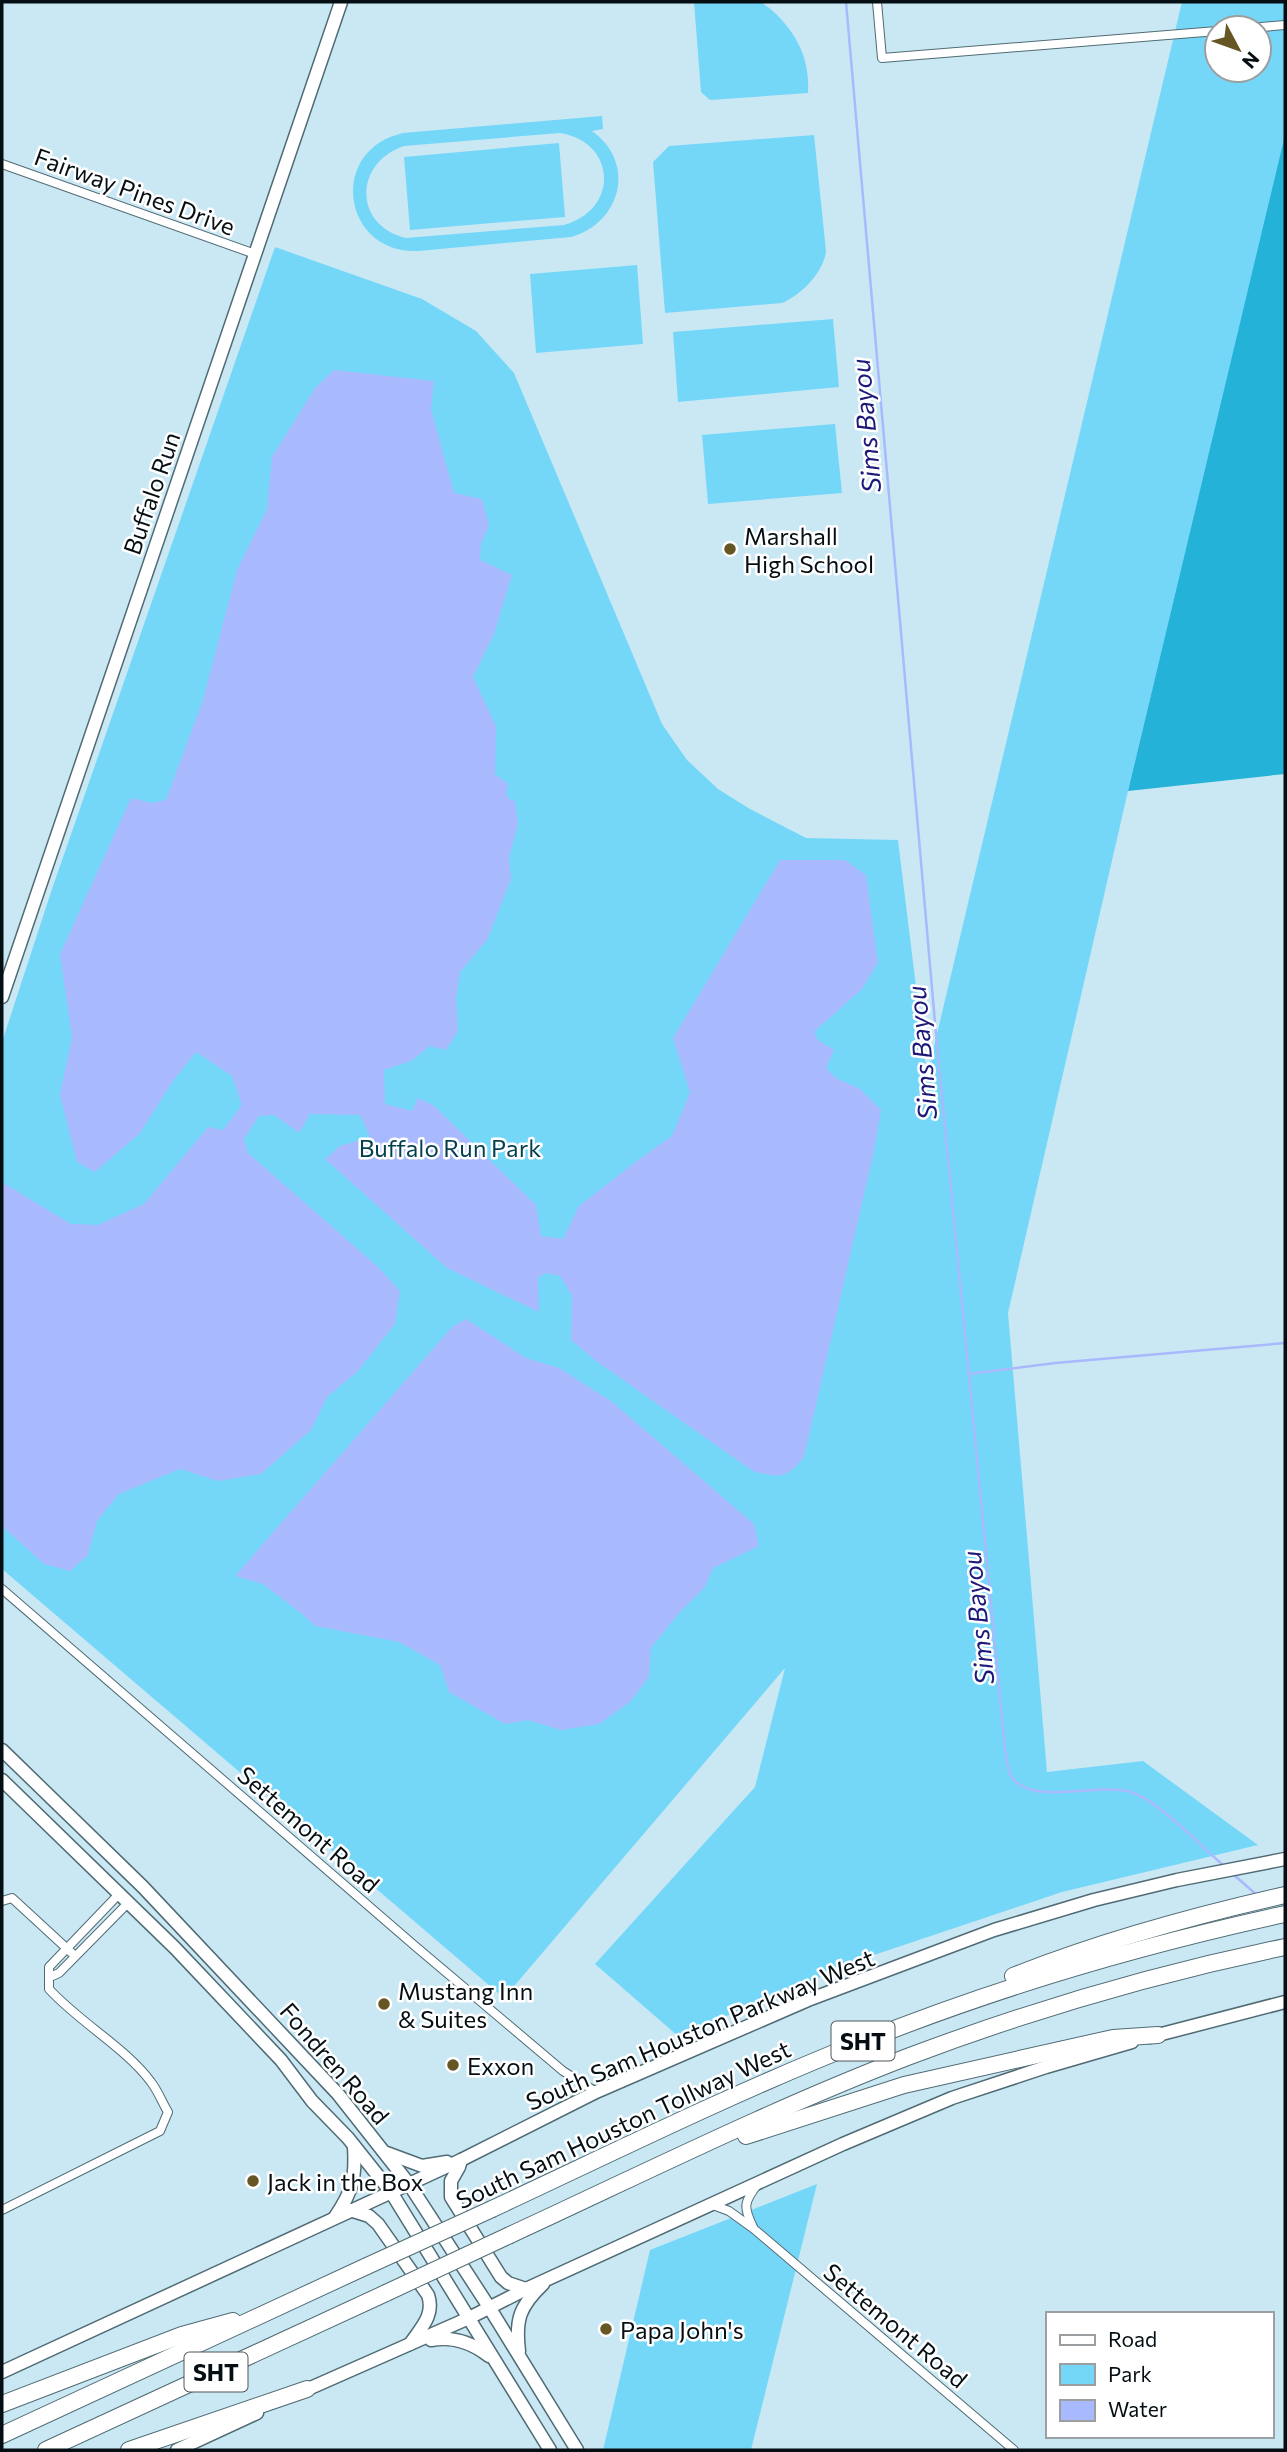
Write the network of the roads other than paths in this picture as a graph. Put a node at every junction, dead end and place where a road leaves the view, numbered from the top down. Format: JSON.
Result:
{"nodes":[{"id":1,"x":341,"y":2,"type":"edge"},
{"id":2,"x":877,"y":2,"type":"edge"},
{"id":3,"x":1203,"y":32,"type":"edge"},
{"id":4,"x":2,"y":164,"type":"edge"},
{"id":5,"x":254,"y":254,"type":"junction"},
{"id":6,"x":2,"y":997,"type":"edge"},
{"id":7,"x":2,"y":1589,"type":"edge"},
{"id":8,"x":2,"y":1750,"type":"edge"},
{"id":9,"x":19,"y":1767,"type":"junction"},
{"id":10,"x":3,"y":1781,"type":"edge"},
{"id":11,"x":1285,"y":1859,"type":"edge"},
{"id":12,"x":138,"y":1883,"type":"junction"},
{"id":13,"x":1285,"y":1895,"type":"edge"},
{"id":14,"x":124,"y":1897,"type":"junction"},
{"id":15,"x":2,"y":1901,"type":"edge"},
{"id":16,"x":1285,"y":1914,"type":"edge"},
{"id":17,"x":1283,"y":1947,"type":"edge"},
{"id":18,"x":66,"y":1948,"type":"junction"},
{"id":19,"x":75,"y":1956,"type":"junction"},
{"id":20,"x":50,"y":1977,"type":"junction"},
{"id":21,"x":1285,"y":2003,"type":"edge"},
{"id":22,"x":1158,"y":2035,"type":"junction"},
{"id":23,"x":855,"y":2044,"type":"junction"},
{"id":24,"x":295,"y":2047,"type":"junction"},
{"id":25,"x":281,"y":2060,"type":"junction"},
{"id":26,"x":596,"y":2092,"type":"junction"},
{"id":27,"x":354,"y":2146,"type":"junction"},
{"id":28,"x":383,"y":2151,"type":"junction"},
{"id":29,"x":461,"y":2160,"type":"junction"},
{"id":30,"x":667,"y":2161,"type":"junction"},
{"id":31,"x":409,"y":2183,"type":"junction"},
{"id":32,"x":757,"y":2184,"type":"junction"},
{"id":33,"x":391,"y":2192,"type":"junction"},
{"id":34,"x":713,"y":2205,"type":"junction"},
{"id":35,"x":2,"y":2210,"type":"edge"},
{"id":36,"x":350,"y":2210,"type":"junction"},
{"id":37,"x":334,"y":2218,"type":"junction"},
{"id":38,"x":754,"y":2229,"type":"junction"},
{"id":39,"x":550,"y":2278,"type":"junction"},
{"id":40,"x":526,"y":2289,"type":"junction"},
{"id":41,"x":285,"y":2305,"type":"junction"},
{"id":42,"x":489,"y":2307,"type":"junction"},
{"id":43,"x":469,"y":2318,"type":"junction"},
{"id":44,"x":410,"y":2344,"type":"junction"},
{"id":45,"x":493,"y":2359,"type":"junction"},
{"id":46,"x":520,"y":2359,"type":"junction"},
{"id":47,"x":2,"y":2372,"type":"edge"},
{"id":48,"x":307,"y":2389,"type":"junction"},
{"id":49,"x":2,"y":2404,"type":"edge"},
{"id":50,"x":2,"y":2435,"type":"edge"},
{"id":51,"x":46,"y":2450,"type":"edge"},
{"id":52,"x":129,"y":2450,"type":"edge"},
{"id":53,"x":177,"y":2450,"type":"edge"},
{"id":54,"x":550,"y":2450,"type":"edge"},
{"id":55,"x":577,"y":2450,"type":"edge"},
{"id":56,"x":1014,"y":2450,"type":"edge"}],
"edges":[{"from":1,"to":5,"type":"main road","name":"Buffalo Run"},
{"from":2,"to":3,"type":"street"},
{"from":4,"to":5,"type":"street","name":"Fairway Pines Drive"},
{"from":5,"to":6,"type":"main road","name":"Buffalo Run"},
{"from":7,"to":26,"type":"street","name":"Settemont Road"},
{"from":8,"to":9,"type":"main road","name":"Fondren Road"},
{"from":9,"to":10,"type":"main road"},
{"from":9,"to":12,"type":"main road","name":"Fondren Road"},
{"from":10,"to":14,"type":"main road","name":"Fondren Road"},
{"from":11,"to":26,"type":"main road","name":"South Sam Houston Parkway West"},
{"from":12,"to":14,"type":"main road"},
{"from":12,"to":24,"type":"main road","name":"Fondren Road"},
{"from":13,"to":23,"type":"highway"},
{"from":14,"to":18,"type":"street"},
{"from":14,"to":19,"type":"street"},
{"from":14,"to":25,"type":"main road","name":"Fondren Road"},
{"from":15,"to":18,"type":"street"},
{"from":16,"to":23,"type":"highway","name":"South Sam Houston Tollway West","number":"SHT"},
{"from":17,"to":30,"type":"highway","number":"SHT"},
{"from":18,"to":19,"type":"street"},
{"from":18,"to":20,"type":"street"},
{"from":19,"to":20,"type":"street"},
{"from":20,"to":35,"type":"street"},
{"from":21,"to":22,"type":"main road"},
{"from":22,"to":30,"type":"highway"},
{"from":22,"to":32,"type":"main road"},
{"from":23,"to":41,"type":"highway","name":"South Sam Houston Tollway West","number":"SHT","bridge":true},
{"from":24,"to":25,"type":"main road"},
{"from":24,"to":28,"type":"main road","name":"Fondren Road"},
{"from":25,"to":27,"type":"main road","name":"Fondren Road"},
{"from":26,"to":29,"type":"main road","name":"South Sam Houston Parkway West"},
{"from":27,"to":33,"type":"main road","name":"Fondren Road"},
{"from":27,"to":37,"type":"main road"},
{"from":28,"to":29,"type":"main road"},
{"from":28,"to":31,"type":"main road","name":"Fondren Road"},
{"from":29,"to":31,"type":"main road","name":"South Sam Houston Parkway West"},
{"from":29,"to":40,"type":"main road"},
{"from":30,"to":51,"type":"highway","number":"SHT","bridge":true},
{"from":31,"to":33,"type":"main road","name":"South Sam Houston Parkway West"},
{"from":31,"to":42,"type":"main road","name":"Fondren Road"},
{"from":32,"to":34,"type":"main road"},
{"from":32,"to":38,"type":"street"},
{"from":33,"to":36,"type":"main road","name":"South Sam Houston Parkway West"},
{"from":33,"to":43,"type":"main road","name":"Fondren Road"},
{"from":34,"to":38,"type":"street","name":"Settemont Road"},
{"from":34,"to":39,"type":"main road"},
{"from":36,"to":37,"type":"main road","name":"South Sam Houston Parkway West"},
{"from":36,"to":44,"type":"main road"},
{"from":37,"to":47,"type":"main road","name":"South Sam Houston Parkway West"},
{"from":38,"to":56,"type":"street","name":"Settemont Road"},
{"from":39,"to":40,"type":"main road"},
{"from":39,"to":46,"type":"main road"},
{"from":40,"to":42,"type":"main road"},
{"from":41,"to":49,"type":"highway"},
{"from":41,"to":50,"type":"highway","name":"South Sam Houston Tollway West","number":"SHT"},
{"from":42,"to":43,"type":"main road"},
{"from":42,"to":46,"type":"main road","name":"Fondren Road"},
{"from":43,"to":44,"type":"main road"},
{"from":43,"to":45,"type":"main road","name":"Fondren Road"},
{"from":44,"to":45,"type":"main road"},
{"from":44,"to":48,"type":"main road"},
{"from":45,"to":54,"type":"main road","name":"Fondren Road"},
{"from":46,"to":55,"type":"main road","name":"Fondren Road"},
{"from":48,"to":52,"type":"highway"},
{"from":48,"to":53,"type":"main road"}]}
